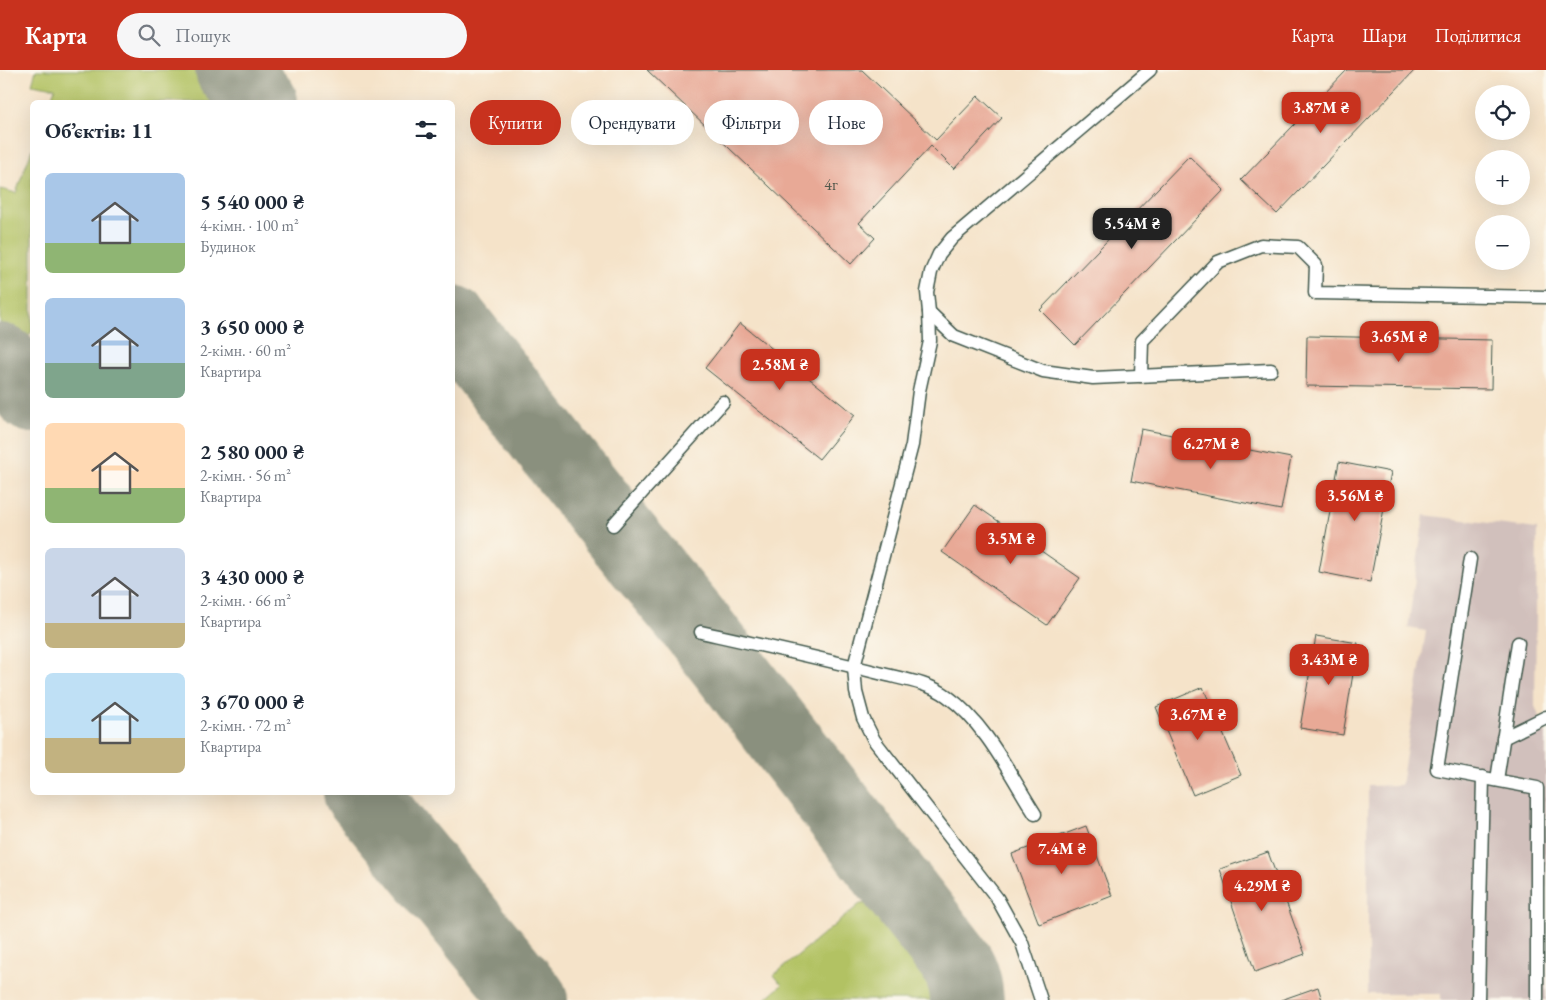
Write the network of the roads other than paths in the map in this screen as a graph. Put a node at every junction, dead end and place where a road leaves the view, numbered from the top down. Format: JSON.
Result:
{"nodes":[{"id":1,"x":1150,"y":70,"type":"edge"},
{"id":2,"x":1546,"y":297,"type":"edge"},
{"id":3,"x":930,"y":312,"type":"junction"},
{"id":4,"x":1271,"y":370,"type":"dead end"},
{"id":5,"x":1141,"y":376,"type":"junction"},
{"id":6,"x":723,"y":402,"type":"dead end"},
{"id":7,"x":613,"y":525,"type":"dead end"},
{"id":8,"x":1470,"y":559,"type":"dead end"},
{"id":9,"x":701,"y":632,"type":"dead end"},
{"id":10,"x":1518,"y":644,"type":"dead end"},
{"id":11,"x":854,"y":667,"type":"junction"},
{"id":12,"x":1546,"y":717,"type":"edge"},
{"id":13,"x":1503,"y":738,"type":"junction"},
{"id":14,"x":1483,"y":777,"type":"junction"},
{"id":15,"x":1497,"y":780,"type":"junction"},
{"id":16,"x":1035,"y":814,"type":"dead end"},
{"id":17,"x":1041,"y":1000,"type":"edge"},
{"id":18,"x":1478,"y":1000,"type":"edge"},
{"id":19,"x":1537,"y":1000,"type":"edge"}],
"edges":[{"from":1,"to":3,"type":"lane"},
{"from":2,"to":5,"type":"lane"},
{"from":3,"to":5,"type":"lane"},
{"from":3,"to":11,"type":"lane"},
{"from":4,"to":5,"type":"lane"},
{"from":6,"to":7,"type":"lane"},
{"from":8,"to":14,"type":"lane"},
{"from":9,"to":11,"type":"lane"},
{"from":10,"to":13,"type":"lane"},
{"from":11,"to":16,"type":"lane"},
{"from":11,"to":17,"type":"lane"},
{"from":12,"to":13,"type":"lane"},
{"from":13,"to":15,"type":"lane"},
{"from":14,"to":15,"type":"lane"},
{"from":14,"to":18,"type":"lane"},
{"from":15,"to":19,"type":"lane"}]}
